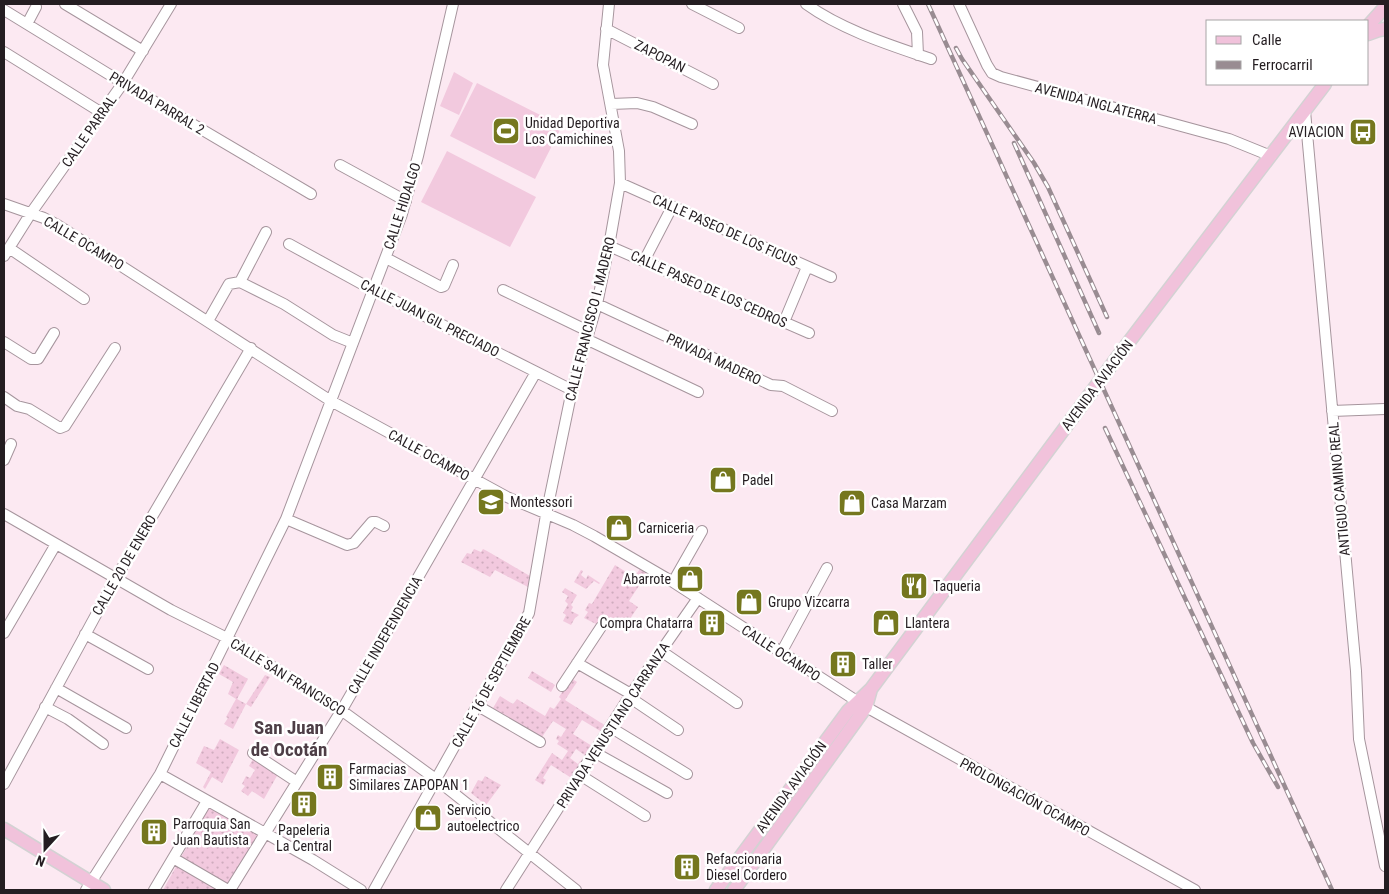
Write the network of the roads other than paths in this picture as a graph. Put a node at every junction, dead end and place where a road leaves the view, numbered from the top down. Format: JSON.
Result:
{"nodes":[{"id":1,"x":7,"y":4,"type":"edge"},
{"id":2,"x":65,"y":4,"type":"edge"},
{"id":3,"x":171,"y":4,"type":"edge"},
{"id":4,"x":453,"y":4,"type":"edge"},
{"id":5,"x":608,"y":4,"type":"edge"},
{"id":6,"x":692,"y":4,"type":"edge"},
{"id":7,"x":806,"y":4,"type":"edge"},
{"id":8,"x":903,"y":4,"type":"edge"},
{"id":9,"x":959,"y":4,"type":"edge"},
{"id":10,"x":1374,"y":4,"type":"edge"},
{"id":11,"x":36,"y":7,"type":"dead end"},
{"id":12,"x":1385,"y":7,"type":"edge"},
{"id":13,"x":4,"y":9,"type":"edge"},
{"id":14,"x":27,"y":24,"type":"junction"},
{"id":15,"x":1369,"y":27,"type":"edge"},
{"id":16,"x":739,"y":28,"type":"dead end"},
{"id":17,"x":606,"y":29,"type":"junction"},
{"id":18,"x":1385,"y":29,"type":"edge"},
{"id":19,"x":143,"y":51,"type":"junction"},
{"id":20,"x":4,"y":52,"type":"edge"},
{"id":21,"x":918,"y":54,"type":"junction"},
{"id":22,"x":931,"y":59,"type":"dead end"},
{"id":23,"x":123,"y":84,"type":"junction"},
{"id":24,"x":714,"y":84,"type":"dead end"},
{"id":25,"x":1324,"y":85,"type":"edge"},
{"id":26,"x":611,"y":104,"type":"junction"},
{"id":27,"x":1305,"y":111,"type":"junction"},
{"id":28,"x":102,"y":113,"type":"junction"},
{"id":29,"x":692,"y":124,"type":"dead end"},
{"id":30,"x":1272,"y":156,"type":"junction"},
{"id":31,"x":340,"y":165,"type":"dead end"},
{"id":32,"x":620,"y":183,"type":"junction"},
{"id":33,"x":311,"y":194,"type":"dead end"},
{"id":34,"x":406,"y":202,"type":"junction"},
{"id":35,"x":4,"y":204,"type":"edge"},
{"id":36,"x":672,"y":207,"type":"junction"},
{"id":37,"x":31,"y":213,"type":"junction"},
{"id":38,"x":266,"y":232,"type":"dead end"},
{"id":39,"x":289,"y":244,"type":"dead end"},
{"id":40,"x":609,"y":246,"type":"junction"},
{"id":41,"x":6,"y":252,"type":"edge"},
{"id":42,"x":386,"y":258,"type":"junction"},
{"id":43,"x":644,"y":261,"type":"junction"},
{"id":44,"x":453,"y":265,"type":"dead end"},
{"id":45,"x":807,"y":267,"type":"junction"},
{"id":46,"x":831,"y":277,"type":"dead end"},
{"id":47,"x":240,"y":282,"type":"junction"},
{"id":48,"x":373,"y":290,"type":"junction"},
{"id":49,"x":503,"y":290,"type":"dead end"},
{"id":50,"x":84,"y":299,"type":"dead end"},
{"id":51,"x":597,"y":304,"type":"junction"},
{"id":52,"x":208,"y":321,"type":"junction"},
{"id":53,"x":784,"y":322,"type":"junction"},
{"id":54,"x":54,"y":333,"type":"dead end"},
{"id":55,"x":809,"y":333,"type":"dead end"},
{"id":56,"x":587,"y":335,"type":"junction"},
{"id":57,"x":4,"y":342,"type":"edge"},
{"id":58,"x":353,"y":343,"type":"junction"},
{"id":59,"x":115,"y":348,"type":"dead end"},
{"id":60,"x":250,"y":348,"type":"junction"},
{"id":61,"x":536,"y":372,"type":"junction"},
{"id":62,"x":572,"y":390,"type":"junction"},
{"id":63,"x":698,"y":392,"type":"dead end"},
{"id":64,"x":4,"y":397,"type":"edge"},
{"id":65,"x":331,"y":401,"type":"junction"},
{"id":66,"x":1385,"y":409,"type":"edge"},
{"id":67,"x":832,"y":411,"type":"dead end"},
{"id":68,"x":1332,"y":411,"type":"junction"},
{"id":69,"x":11,"y":444,"type":"dead end"},
{"id":70,"x":4,"y":460,"type":"edge"},
{"id":71,"x":474,"y":479,"type":"junction"},
{"id":72,"x":4,"y":514,"type":"edge"},
{"id":73,"x":546,"y":515,"type":"junction"},
{"id":74,"x":286,"y":519,"type":"junction"},
{"id":75,"x":384,"y":526,"type":"dead end"},
{"id":76,"x":702,"y":530,"type":"dead end"},
{"id":77,"x":56,"y":544,"type":"junction"},
{"id":78,"x":827,"y":568,"type":"dead end"},
{"id":79,"x":116,"y":578,"type":"junction"},
{"id":80,"x":673,"y":582,"type":"junction"},
{"id":81,"x":698,"y":598,"type":"junction"},
{"id":82,"x":601,"y":628,"type":"dead end"},
{"id":83,"x":4,"y":633,"type":"edge"},
{"id":84,"x":85,"y":634,"type":"junction"},
{"id":85,"x":227,"y":638,"type":"junction"},
{"id":86,"x":661,"y":651,"type":"junction"},
{"id":87,"x":781,"y":652,"type":"junction"},
{"id":88,"x":577,"y":663,"type":"junction"},
{"id":89,"x":148,"y":670,"type":"dead end"},
{"id":90,"x":562,"y":686,"type":"dead end"},
{"id":91,"x":56,"y":688,"type":"junction"},
{"id":92,"x":630,"y":696,"type":"junction"},
{"id":93,"x":737,"y":703,"type":"dead end"},
{"id":94,"x":861,"y":704,"type":"junction"},
{"id":95,"x":478,"y":706,"type":"junction"},
{"id":96,"x":45,"y":707,"type":"junction"},
{"id":97,"x":341,"y":710,"type":"junction"},
{"id":98,"x":610,"y":727,"type":"junction"},
{"id":99,"x":126,"y":728,"type":"dead end"},
{"id":100,"x":678,"y":730,"type":"dead end"},
{"id":101,"x":540,"y":742,"type":"dead end"},
{"id":102,"x":103,"y":744,"type":"dead end"},
{"id":103,"x":594,"y":752,"type":"junction"},
{"id":104,"x":253,"y":753,"type":"dead end"},
{"id":105,"x":160,"y":774,"type":"junction"},
{"id":106,"x":687,"y":774,"type":"dead end"},
{"id":107,"x":580,"y":775,"type":"junction"},
{"id":108,"x":437,"y":780,"type":"junction"},
{"id":109,"x":297,"y":782,"type":"junction"},
{"id":110,"x":4,"y":784,"type":"edge"},
{"id":111,"x":667,"y":793,"type":"dead end"},
{"id":112,"x":207,"y":801,"type":"junction"},
{"id":113,"x":645,"y":816,"type":"dead end"},
{"id":114,"x":4,"y":829,"type":"edge"},
{"id":115,"x":265,"y":834,"type":"junction"},
{"id":116,"x":530,"y":853,"type":"junction"},
{"id":117,"x":174,"y":858,"type":"junction"},
{"id":118,"x":1385,"y":866,"type":"edge"},
{"id":119,"x":89,"y":886,"type":"edge"},
{"id":120,"x":104,"y":890,"type":"edge"},
{"id":121,"x":154,"y":890,"type":"edge"},
{"id":122,"x":229,"y":890,"type":"edge"},
{"id":123,"x":362,"y":890,"type":"edge"},
{"id":124,"x":374,"y":890,"type":"edge"},
{"id":125,"x":506,"y":890,"type":"edge"},
{"id":126,"x":576,"y":890,"type":"edge"},
{"id":127,"x":716,"y":890,"type":"edge"},
{"id":128,"x":734,"y":890,"type":"edge"},
{"id":129,"x":1195,"y":890,"type":"edge"}],
"edges":[{"from":1,"to":13,"type":"street"},
{"from":2,"to":19,"type":"street"},
{"from":3,"to":19,"type":"street","name":"CALLE PARRAL"},
{"from":4,"to":34,"type":"street","name":"CALLE HIDALGO"},
{"from":5,"to":17,"type":"street","name":"CALLE FRANCISCO I. MADERO"},
{"from":6,"to":16,"type":"street"},
{"from":7,"to":21,"type":"street"},
{"from":8,"to":21,"type":"street"},
{"from":9,"to":30,"type":"street","name":"AVENIDA INGLATERRA"},
{"from":10,"to":15,"type":"main road"},
{"from":11,"to":14,"type":"street"},
{"from":12,"to":15,"type":"main road"},
{"from":13,"to":14,"type":"street","name":"PRIVADA PARRAL 2"},
{"from":14,"to":23,"type":"street","name":"PRIVADA PARRAL 2"},
{"from":15,"to":18,"type":"main road"},
{"from":17,"to":24,"type":"street","name":"ZAPOPAN"},
{"from":17,"to":26,"type":"street","name":"CALLE FRANCISCO I. MADERO"},
{"from":19,"to":23,"type":"street","name":"CALLE PARRAL"},
{"from":20,"to":28,"type":"street"},
{"from":21,"to":22,"type":"street"},
{"from":23,"to":28,"type":"street","name":"CALLE PARRAL"},
{"from":23,"to":33,"type":"street","name":"PRIVADA PARRAL 2"},
{"from":25,"to":27,"type":"main road","name":"AVENIDA AVIACIÓN"},
{"from":26,"to":29,"type":"street"},
{"from":26,"to":32,"type":"street","name":"CALLE FRANCISCO I. MADERO"},
{"from":27,"to":30,"type":"main road","name":"AVENIDA AVIACIÓN"},
{"from":27,"to":68,"type":"street","name":"ANTIGUO CAMINO REAL"},
{"from":28,"to":37,"type":"street","name":"CALLE PARRAL"},
{"from":30,"to":94,"type":"main road","name":"AVENIDA AVIACIÓN"},
{"from":31,"to":34,"type":"street"},
{"from":32,"to":36,"type":"street","name":"CALLE PASEO DE LOS FICUS"},
{"from":32,"to":40,"type":"street","name":"CALLE FRANCISCO I. MADERO"},
{"from":34,"to":42,"type":"street","name":"CALLE HIDALGO"},
{"from":35,"to":37,"type":"street","name":"CALLE OCAMPO"},
{"from":36,"to":43,"type":"street"},
{"from":36,"to":45,"type":"street","name":"CALLE PASEO DE LOS FICUS"},
{"from":37,"to":41,"type":"street","name":"CALLE PARRAL"},
{"from":37,"to":52,"type":"street","name":"CALLE OCAMPO"},
{"from":38,"to":47,"type":"street"},
{"from":39,"to":48,"type":"street","name":"CALLE JUAN GIL PRECIADO"},
{"from":40,"to":43,"type":"street","name":"CALLE PASEO DE LOS CEDROS"},
{"from":40,"to":51,"type":"street","name":"CALLE FRANCISCO I. MADERO"},
{"from":41,"to":50,"type":"street"},
{"from":42,"to":44,"type":"street"},
{"from":42,"to":48,"type":"street","name":"CALLE HIDALGO"},
{"from":43,"to":53,"type":"street","name":"CALLE PASEO DE LOS CEDROS"},
{"from":45,"to":46,"type":"street","name":"CALLE PASEO DE LOS FICUS"},
{"from":45,"to":53,"type":"street"},
{"from":47,"to":52,"type":"street"},
{"from":47,"to":58,"type":"street"},
{"from":48,"to":58,"type":"street","name":"CALLE HIDALGO"},
{"from":48,"to":61,"type":"street","name":"CALLE JUAN GIL PRECIADO"},
{"from":49,"to":56,"type":"street"},
{"from":51,"to":56,"type":"street","name":"CALLE FRANCISCO I. MADERO"},
{"from":51,"to":67,"type":"street","name":"PRIVADA MADERO"},
{"from":52,"to":60,"type":"street","name":"CALLE OCAMPO"},
{"from":53,"to":55,"type":"street","name":"CALLE PASEO DE LOS CEDROS"},
{"from":54,"to":57,"type":"street"},
{"from":56,"to":62,"type":"street","name":"CALLE FRANCISCO I. MADERO"},
{"from":56,"to":63,"type":"street"},
{"from":58,"to":65,"type":"street","name":"CALLE HIDALGO"},
{"from":59,"to":64,"type":"street"},
{"from":60,"to":65,"type":"street","name":"CALLE OCAMPO"},
{"from":60,"to":79,"type":"street","name":"CALLE 20 DE ENERO"},
{"from":61,"to":62,"type":"street","name":"CALLE JUAN GIL PRECIADO"},
{"from":61,"to":71,"type":"street","name":"CALLE INDEPENDENCIA"},
{"from":62,"to":73,"type":"street","name":"CALLE FRANCISCO I. MADERO"},
{"from":65,"to":71,"type":"street","name":"CALLE OCAMPO"},
{"from":65,"to":74,"type":"street","name":"CALLE LIBERTAD"},
{"from":66,"to":68,"type":"street"},
{"from":68,"to":118,"type":"street","name":"ANTIGUO CAMINO REAL"},
{"from":69,"to":70,"type":"street"},
{"from":71,"to":73,"type":"street","name":"CALLE OCAMPO"},
{"from":71,"to":97,"type":"street","name":"CALLE INDEPENDENCIA"},
{"from":72,"to":77,"type":"street","name":"CALLE SAN FRANCISCO"},
{"from":73,"to":80,"type":"street","name":"CALLE OCAMPO"},
{"from":73,"to":95,"type":"street","name":"CALLE 16 DE SEPTIEMBRE"},
{"from":74,"to":75,"type":"street"},
{"from":74,"to":85,"type":"street","name":"CALLE LIBERTAD"},
{"from":76,"to":80,"type":"street"},
{"from":77,"to":79,"type":"street","name":"CALLE SAN FRANCISCO"},
{"from":77,"to":83,"type":"street"},
{"from":78,"to":87,"type":"street"},
{"from":79,"to":84,"type":"street","name":"CALLE 20 DE ENERO"},
{"from":79,"to":85,"type":"street","name":"CALLE SAN FRANCISCO"},
{"from":80,"to":81,"type":"street","name":"CALLE OCAMPO"},
{"from":81,"to":86,"type":"street","name":"PRIVADA VENUSTIANO CARRANZA"},
{"from":81,"to":87,"type":"street","name":"CALLE OCAMPO"},
{"from":82,"to":88,"type":"street"},
{"from":84,"to":89,"type":"street"},
{"from":84,"to":91,"type":"street","name":"CALLE 20 DE ENERO"},
{"from":85,"to":97,"type":"street","name":"CALLE SAN FRANCISCO"},
{"from":85,"to":105,"type":"street","name":"CALLE LIBERTAD"},
{"from":86,"to":92,"type":"street","name":"PRIVADA VENUSTIANO CARRANZA"},
{"from":86,"to":93,"type":"street"},
{"from":87,"to":94,"type":"street","name":"CALLE OCAMPO"},
{"from":88,"to":90,"type":"street"},
{"from":88,"to":92,"type":"street"},
{"from":91,"to":96,"type":"street","name":"CALLE 20 DE ENERO"},
{"from":91,"to":99,"type":"street"},
{"from":92,"to":98,"type":"street","name":"PRIVADA VENUSTIANO CARRANZA"},
{"from":92,"to":100,"type":"street"},
{"from":94,"to":127,"type":"main road","name":"AVENIDA AVIACIÓN"},
{"from":94,"to":128,"type":"main road","name":"AVENIDA AVIACIÓN"},
{"from":94,"to":129,"type":"street","name":"PROLONGACIÓN OCAMPO"},
{"from":95,"to":101,"type":"street"},
{"from":95,"to":108,"type":"street","name":"CALLE 16 DE SEPTIEMBRE"},
{"from":96,"to":102,"type":"street"},
{"from":96,"to":110,"type":"street","name":"CALLE 20 DE ENERO"},
{"from":97,"to":108,"type":"street","name":"CALLE SAN FRANCISCO"},
{"from":97,"to":109,"type":"street","name":"CALLE INDEPENDENCIA"},
{"from":98,"to":103,"type":"street","name":"PRIVADA VENUSTIANO CARRANZA"},
{"from":98,"to":106,"type":"street"},
{"from":103,"to":107,"type":"street","name":"PRIVADA VENUSTIANO CARRANZA"},
{"from":103,"to":111,"type":"street"},
{"from":104,"to":109,"type":"street"},
{"from":105,"to":112,"type":"street"},
{"from":105,"to":119,"type":"street","name":"CALLE LIBERTAD"},
{"from":107,"to":113,"type":"street"},
{"from":107,"to":116,"type":"street","name":"PRIVADA VENUSTIANO CARRANZA"},
{"from":108,"to":116,"type":"street","name":"CALLE SAN FRANCISCO"},
{"from":108,"to":124,"type":"street","name":"CALLE 16 DE SEPTIEMBRE"},
{"from":109,"to":115,"type":"street","name":"CALLE INDEPENDENCIA"},
{"from":112,"to":115,"type":"street"},
{"from":112,"to":117,"type":"street"},
{"from":114,"to":119,"type":"main road"},
{"from":115,"to":122,"type":"street","name":"CALLE INDEPENDENCIA"},
{"from":115,"to":123,"type":"street"},
{"from":116,"to":125,"type":"street","name":"PRIVADA VENUSTIANO CARRANZA"},
{"from":116,"to":126,"type":"street","name":"CALLE SAN FRANCISCO"},
{"from":117,"to":121,"type":"street"},
{"from":117,"to":122,"type":"street"},
{"from":119,"to":120,"type":"main road"}]}
